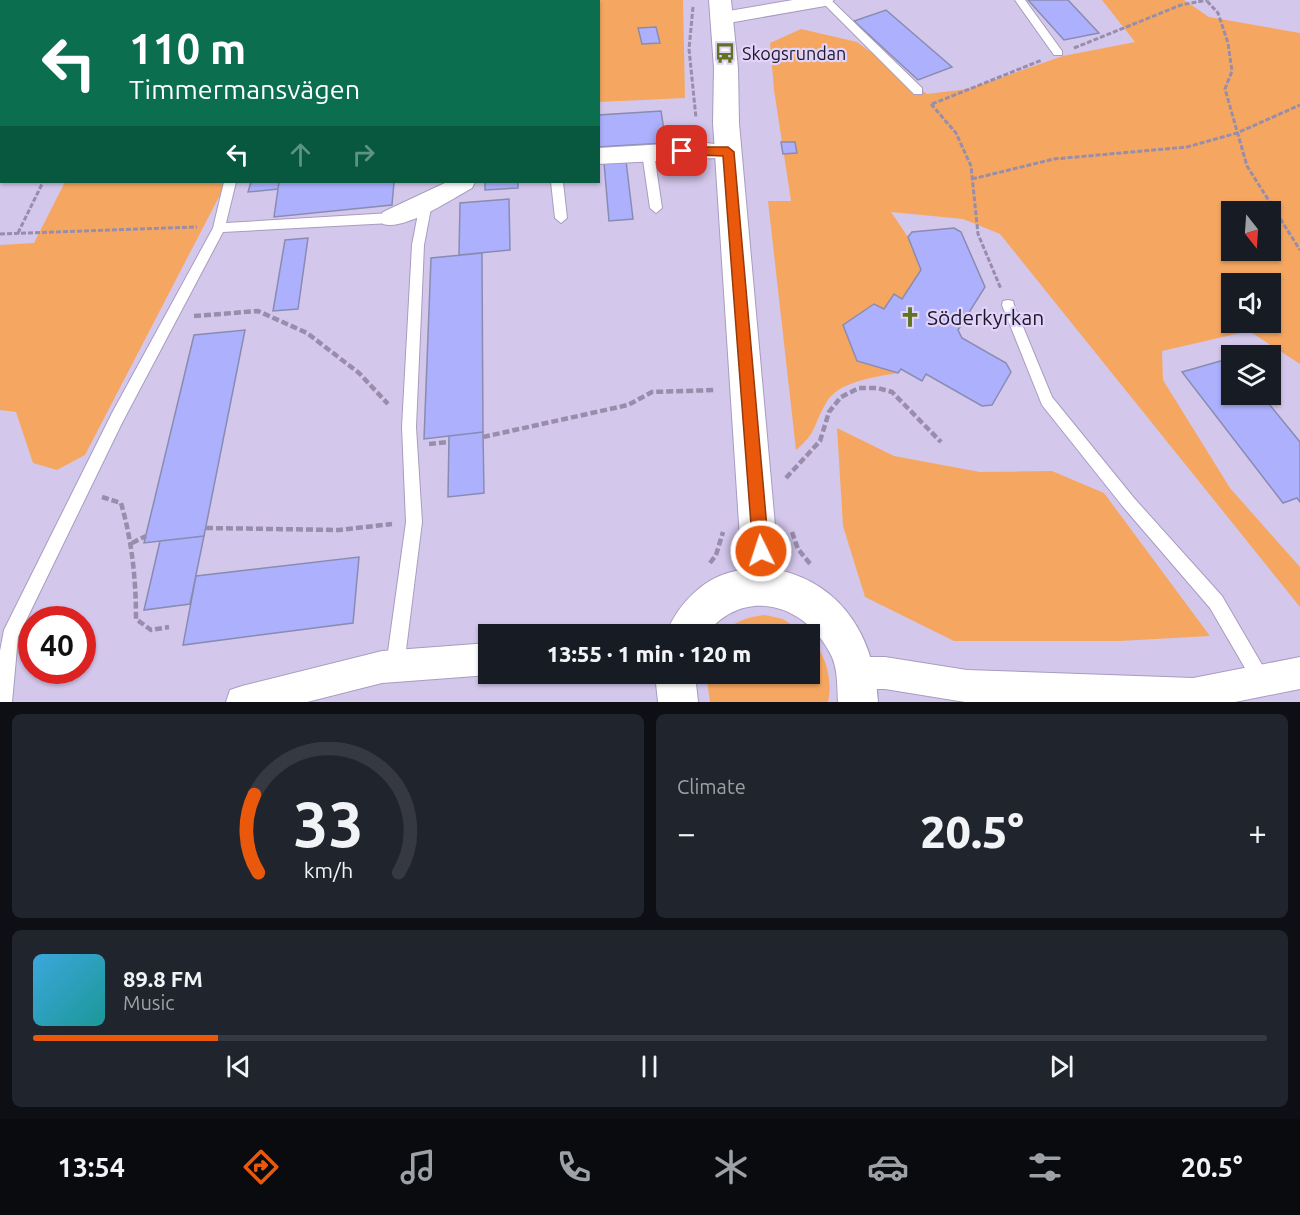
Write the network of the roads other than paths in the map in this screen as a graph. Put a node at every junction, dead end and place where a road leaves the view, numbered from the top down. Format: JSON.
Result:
{"nodes":[{"id":1,"x":825,"y":0,"type":"edge"},
{"id":2,"x":1020,"y":0,"type":"edge"},
{"id":3,"x":722,"y":9,"type":"edge"},
{"id":4,"x":1058,"y":53,"type":"dead end"},
{"id":5,"x":918,"y":91,"type":"road end"},
{"id":6,"x":714,"y":151,"type":"junction"},
{"id":7,"x":648,"y":153,"type":"junction"},
{"id":8,"x":600,"y":156,"type":"edge"},
{"id":9,"x":230,"y":183,"type":"edge"},
{"id":10,"x":462,"y":183,"type":"edge"},
{"id":11,"x":557,"y":183,"type":"edge"},
{"id":12,"x":426,"y":203,"type":"junction"},
{"id":13,"x":656,"y":208,"type":"dead end"},
{"id":14,"x":391,"y":218,"type":"joint"},
{"id":15,"x":561,"y":218,"type":"dead end"},
{"id":16,"x":219,"y":228,"type":"junction"},
{"id":17,"x":1008,"y":305,"type":"road end"},
{"id":18,"x":760,"y":586,"type":"junction"},
{"id":19,"x":692,"y":624,"type":"edge"},
{"id":20,"x":4,"y":652,"type":"edge"},
{"id":21,"x":478,"y":660,"type":"edge"},
{"id":22,"x":395,"y":666,"type":"junction"},
{"id":23,"x":1298,"y":679,"type":"edge"},
{"id":24,"x":1262,"y":681,"type":"junction"},
{"id":25,"x":675,"y":684,"type":"edge"},
{"id":26,"x":858,"y":688,"type":"edge"},
{"id":27,"x":1174,"y":698,"type":"edge"},
{"id":28,"x":3,"y":702,"type":"edge"},
{"id":29,"x":242,"y":702,"type":"edge"},
{"id":30,"x":678,"y":702,"type":"edge"}],
"edges":[{"from":1,"to":3,"type":"street"},
{"from":1,"to":5,"type":"lane"},
{"from":2,"to":4,"type":"lane"},
{"from":3,"to":6,"type":"street"},
{"from":6,"to":7,"type":"street"},
{"from":6,"to":18,"type":"street"},
{"from":7,"to":8,"type":"street"},
{"from":7,"to":13,"type":"lane"},
{"from":9,"to":16,"type":"lane"},
{"from":10,"to":12,"type":"street"},
{"from":11,"to":15,"type":"lane"},
{"from":12,"to":14,"type":"street"},
{"from":12,"to":22,"type":"lane"},
{"from":14,"to":16,"type":"lane"},
{"from":16,"to":20,"type":"lane"},
{"from":17,"to":24,"type":"lane"},
{"from":18,"to":19,"type":"street"},
{"from":18,"to":26,"type":"street"},
{"from":20,"to":28,"type":"lane"},
{"from":21,"to":22,"type":"street"},
{"from":22,"to":29,"type":"street"},
{"from":23,"to":24,"type":"street"},
{"from":24,"to":27,"type":"street"},
{"from":25,"to":30,"type":"street"},
{"from":26,"to":27,"type":"street"}]}
